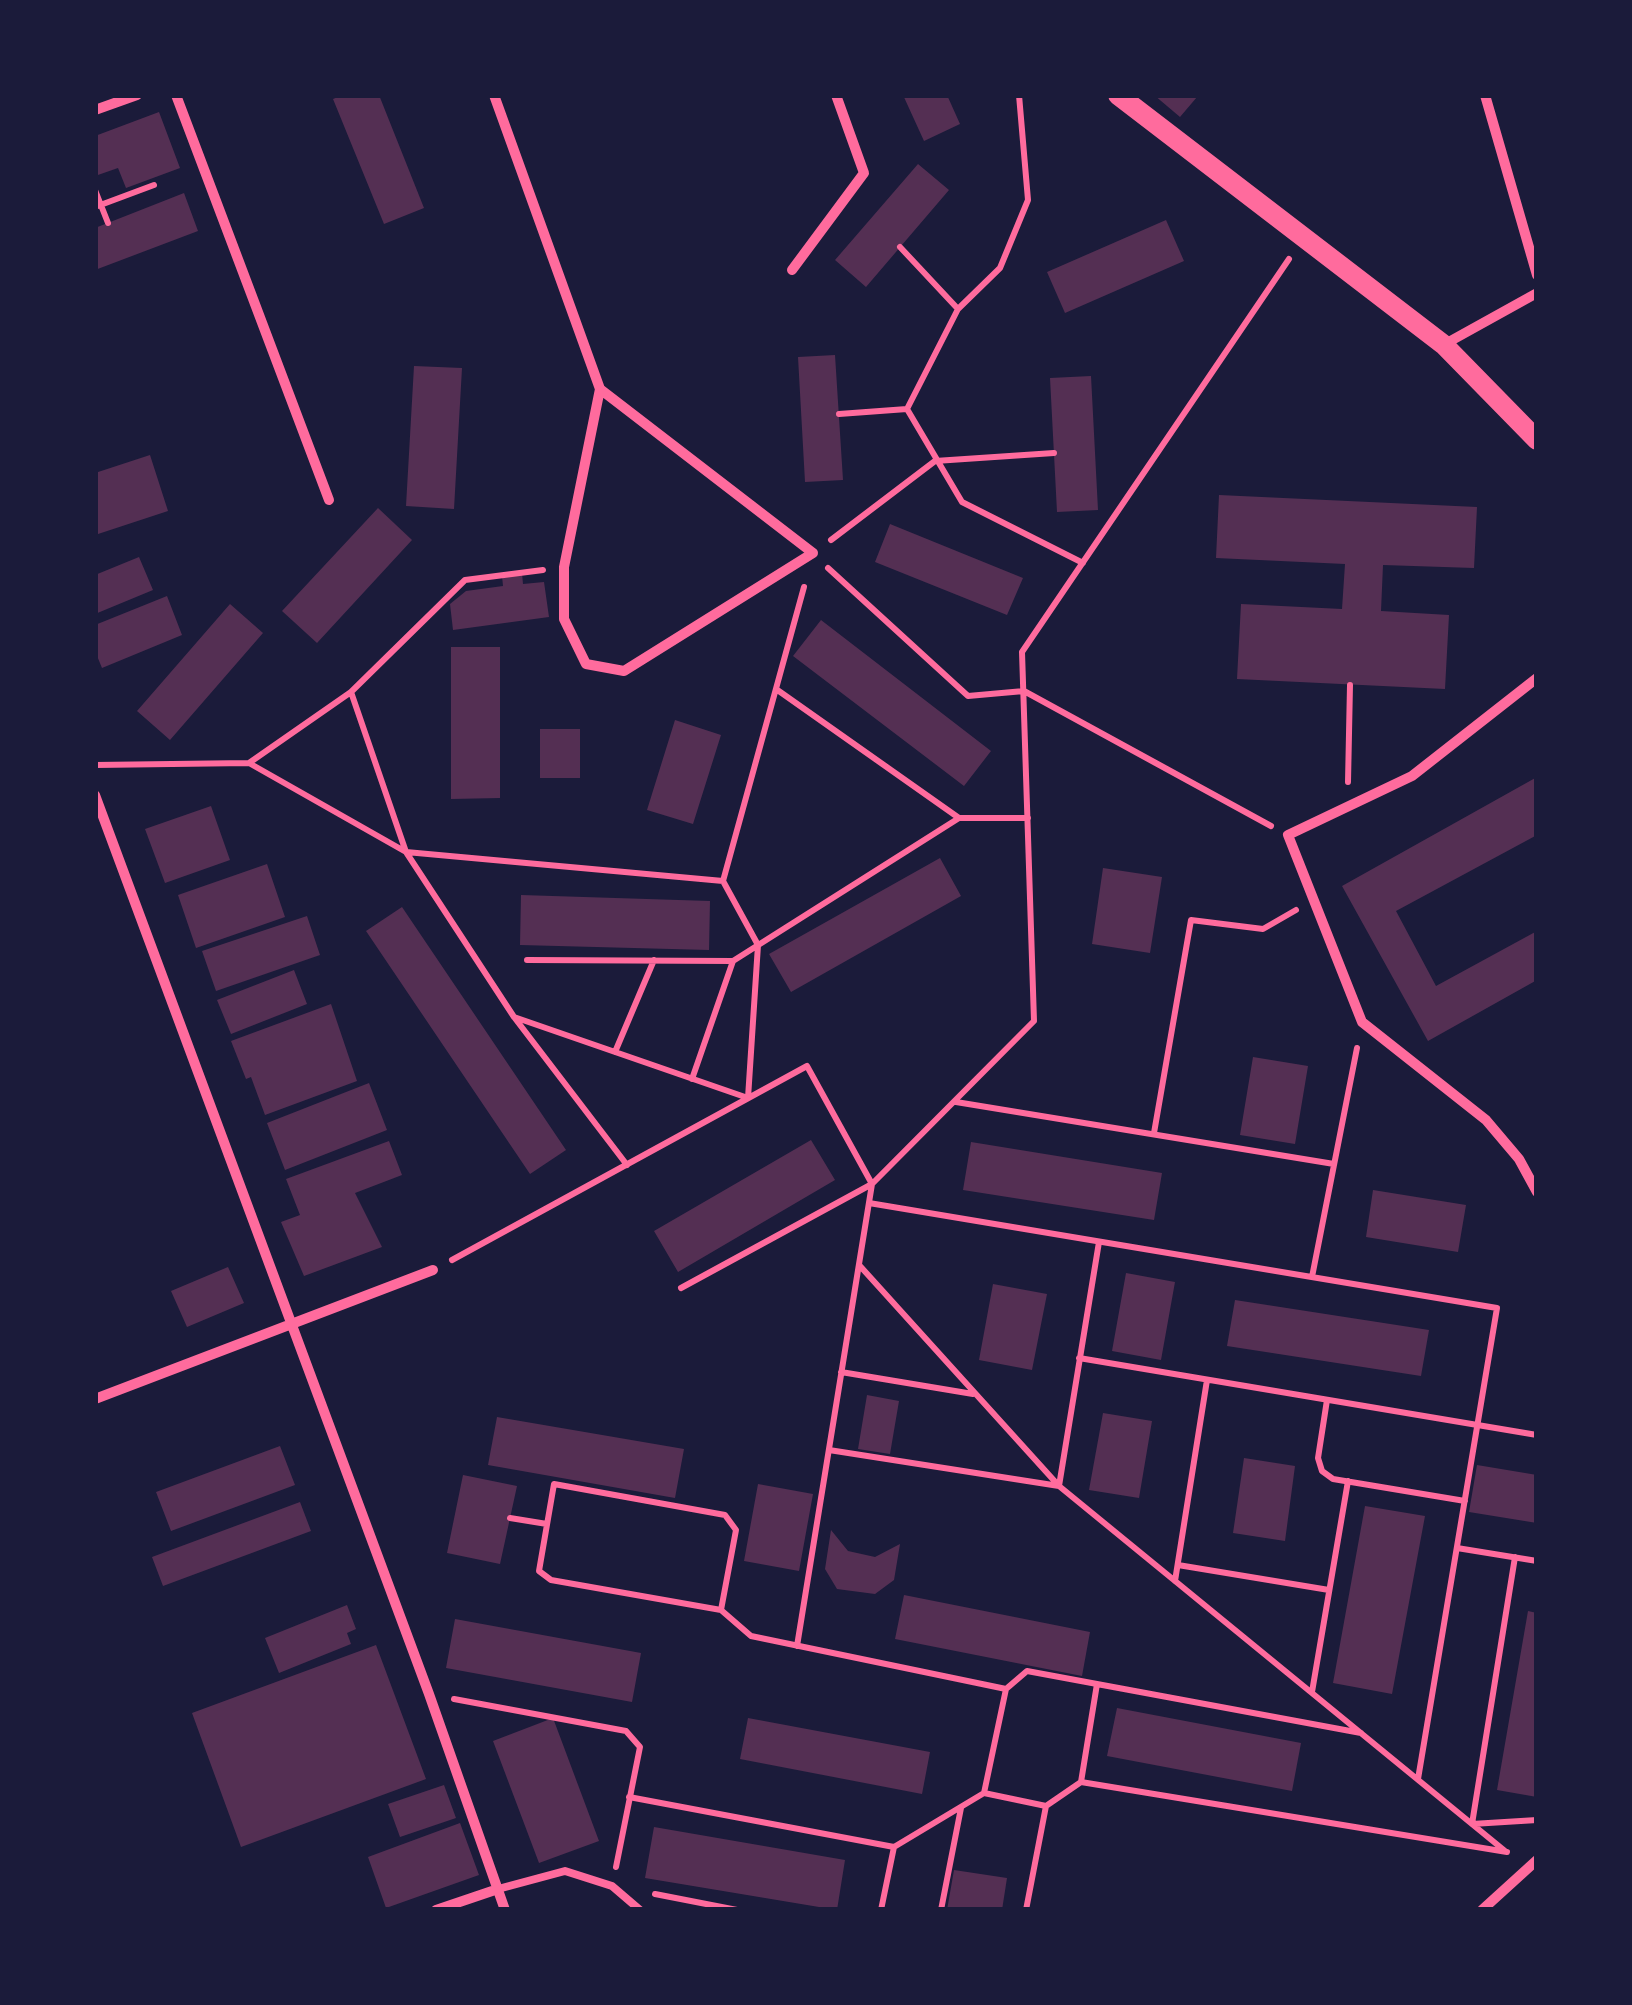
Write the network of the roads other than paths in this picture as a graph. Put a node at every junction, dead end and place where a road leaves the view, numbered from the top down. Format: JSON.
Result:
{"nodes":[{"id":1,"x":137,"y":95,"type":"edge"},
{"id":2,"x":176,"y":95,"type":"edge"},
{"id":3,"x":494,"y":95,"type":"edge"},
{"id":4,"x":836,"y":95,"type":"edge"},
{"id":5,"x":1118,"y":95,"type":"edge"},
{"id":6,"x":1485,"y":95,"type":"edge"},
{"id":7,"x":95,"y":110,"type":"edge"},
{"id":8,"x":792,"y":270,"type":"dead end"},
{"id":9,"x":1537,"y":275,"type":"edge"},
{"id":10,"x":1537,"y":293,"type":"edge"},
{"id":11,"x":1444,"y":344,"type":"junction"},
{"id":12,"x":600,"y":388,"type":"junction"},
{"id":13,"x":1537,"y":440,"type":"edge"},
{"id":14,"x":329,"y":500,"type":"dead end"},
{"id":15,"x":1537,"y":678,"type":"edge"},
{"id":16,"x":95,"y":795,"type":"edge"},
{"id":17,"x":1537,"y":1192,"type":"edge"},
{"id":18,"x":433,"y":1270,"type":"road end"},
{"id":19,"x":291,"y":1326,"type":"junction"},
{"id":20,"x":95,"y":1398,"type":"edge"},
{"id":21,"x":1537,"y":1860,"type":"edge"},
{"id":22,"x":1527,"y":1868,"type":"junction"},
{"id":23,"x":1537,"y":1880,"type":"edge"},
{"id":24,"x":498,"y":1889,"type":"junction"},
{"id":25,"x":436,"y":1910,"type":"edge"},
{"id":26,"x":505,"y":1910,"type":"edge"},
{"id":27,"x":640,"y":1910,"type":"edge"},
{"id":28,"x":1482,"y":1910,"type":"edge"}],
"edges":[{"from":1,"to":7,"type":"street"},
{"from":2,"to":14,"type":"street"},
{"from":3,"to":12,"type":"street"},
{"from":4,"to":8,"type":"street"},
{"from":5,"to":11,"type":"main road"},
{"from":6,"to":9,"type":"street"},
{"from":10,"to":11,"type":"street"},
{"from":11,"to":13,"type":"main road"},
{"from":12,"to":12,"type":"street"},
{"from":15,"to":17,"type":"street"},
{"from":16,"to":19,"type":"street"},
{"from":18,"to":19,"type":"street"},
{"from":19,"to":20,"type":"street"},
{"from":19,"to":24,"type":"street"},
{"from":21,"to":22,"type":"street"},
{"from":22,"to":23,"type":"street"},
{"from":22,"to":28,"type":"street"},
{"from":24,"to":25,"type":"street"},
{"from":24,"to":26,"type":"street"},
{"from":24,"to":27,"type":"lane"}]}
